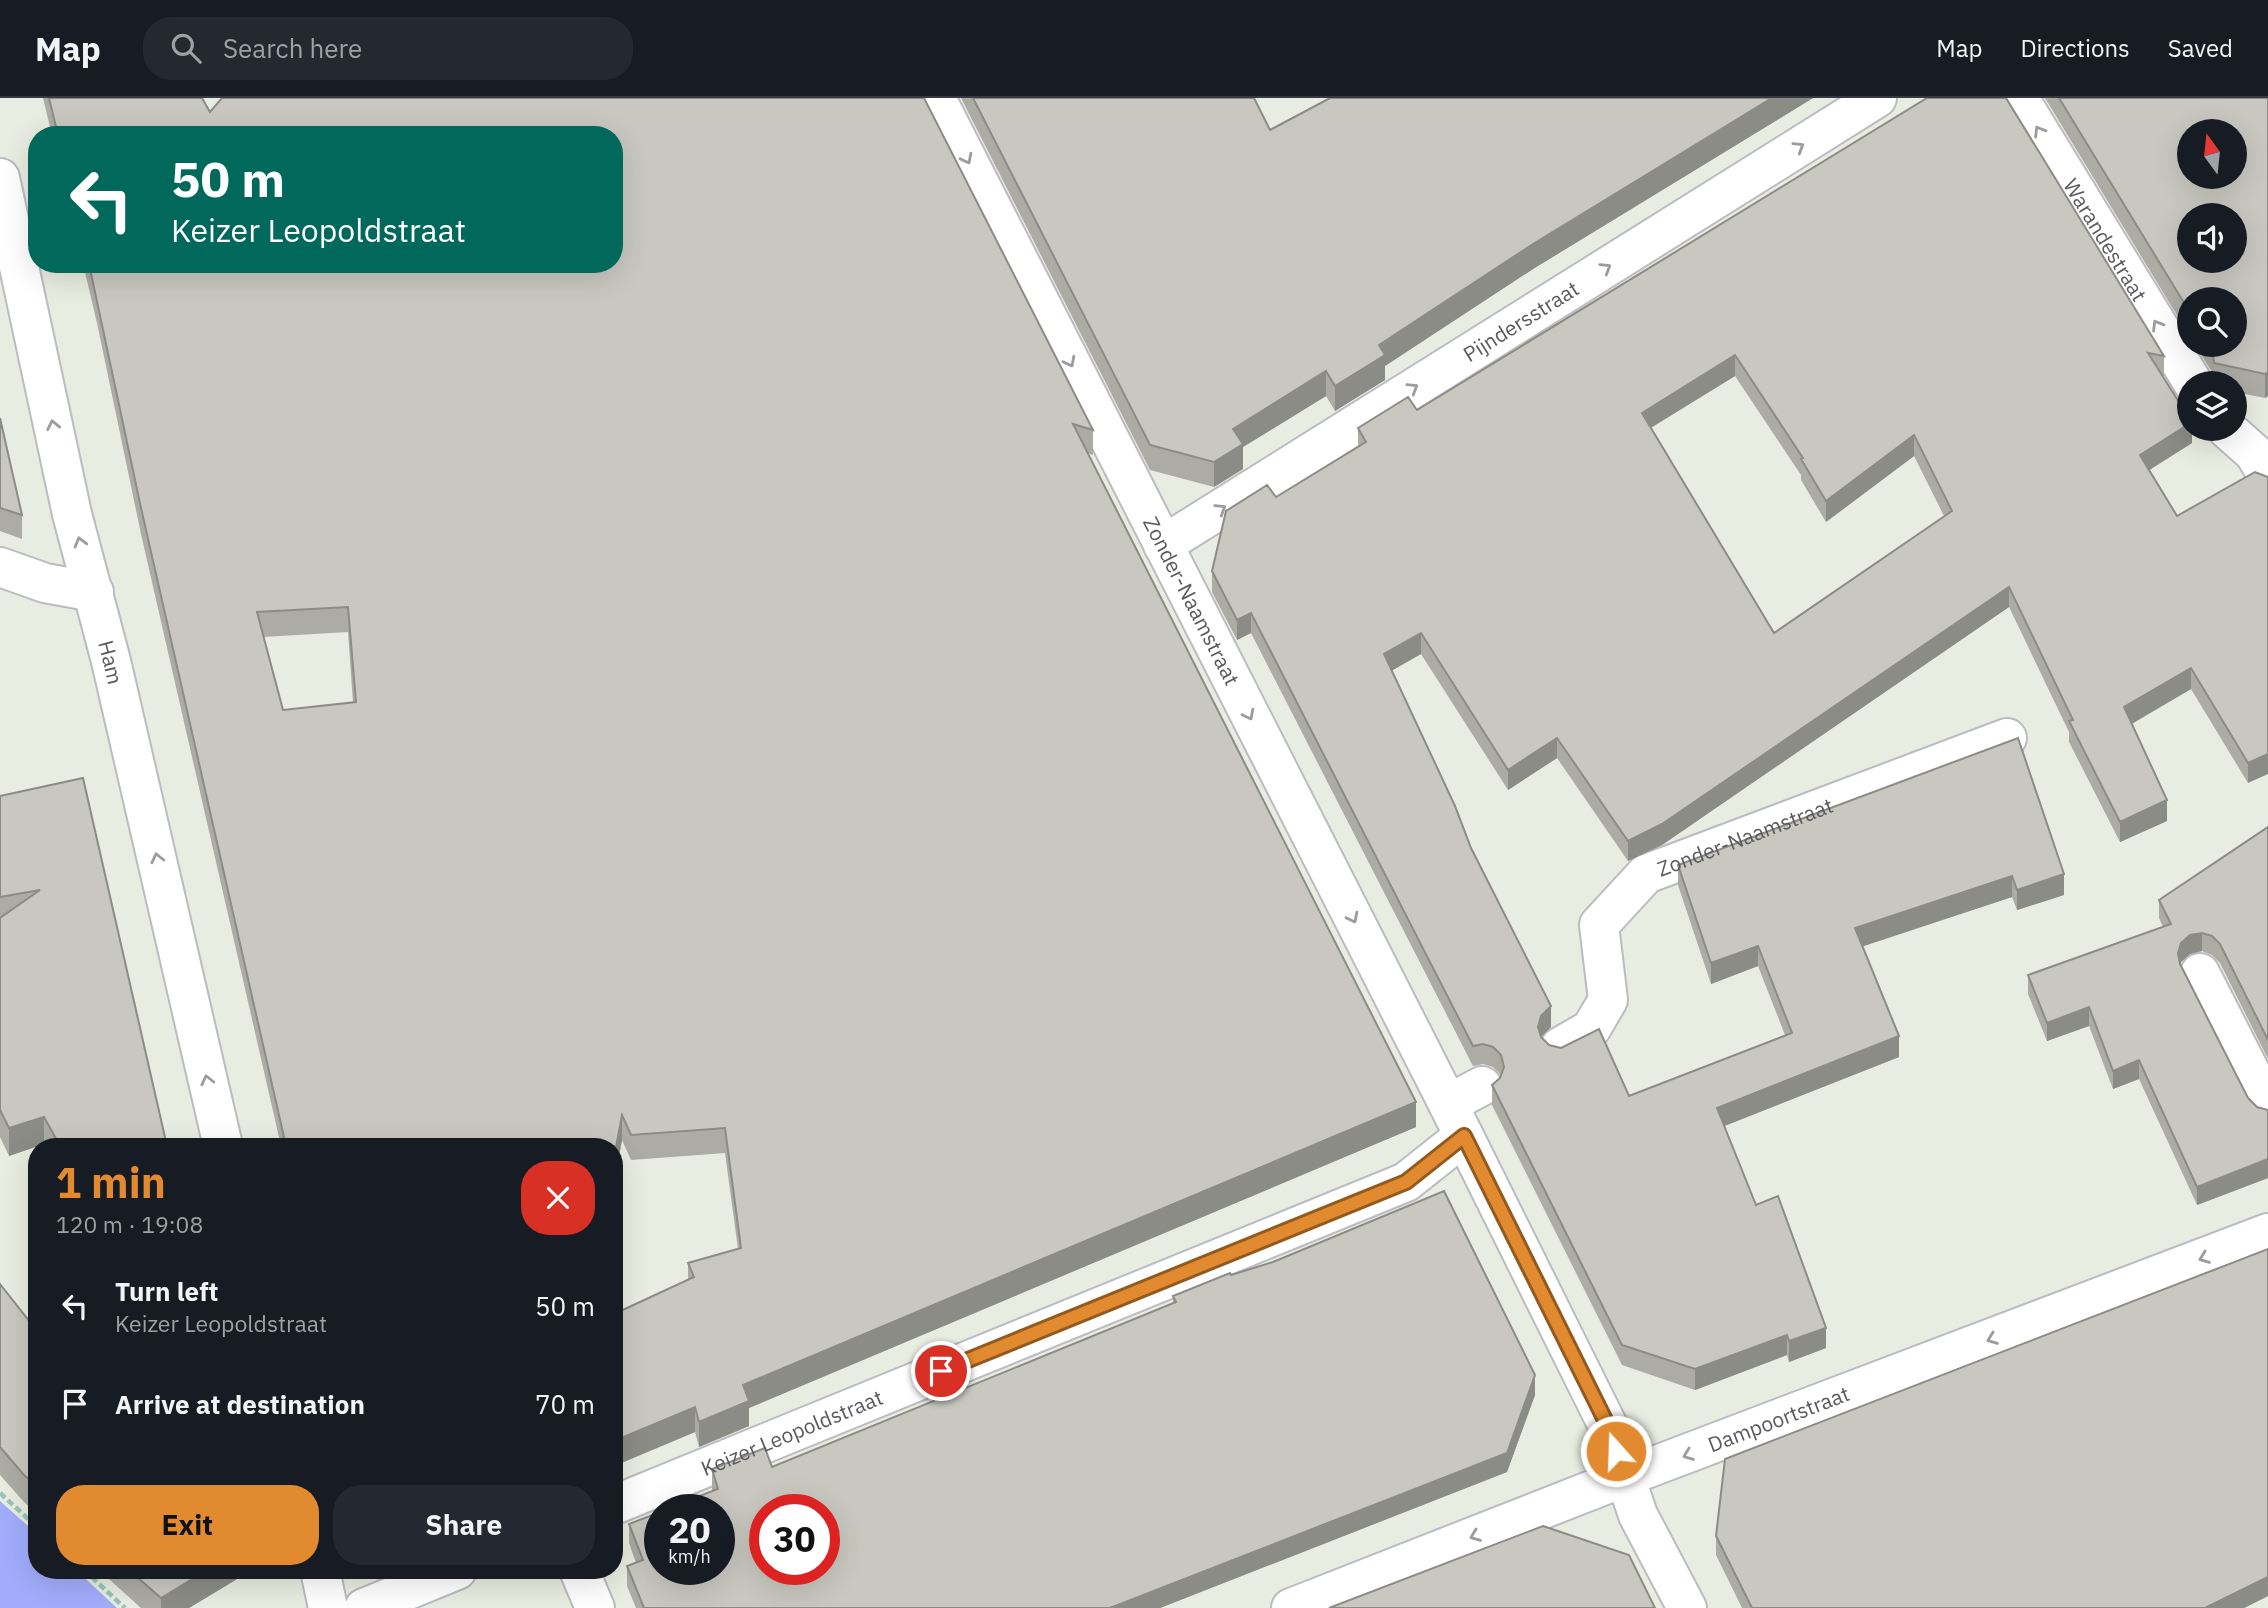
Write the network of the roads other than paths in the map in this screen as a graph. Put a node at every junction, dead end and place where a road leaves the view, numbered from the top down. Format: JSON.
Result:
{"nodes":[{"id":1,"x":936,"y":98,"type":"edge"},
{"id":2,"x":1877,"y":98,"type":"edge"},
{"id":3,"x":2019,"y":98,"type":"edge"},
{"id":4,"x":0,"y":178,"type":"edge"},
{"id":5,"x":2186,"y":371,"type":"edge"},
{"id":6,"x":1163,"y":545,"type":"junction"},
{"id":7,"x":0,"y":568,"type":"edge"},
{"id":8,"x":94,"y":592,"type":"junction"},
{"id":9,"x":2007,"y":738,"type":"dead end"},
{"id":10,"x":2200,"y":973,"type":"dead end"},
{"id":11,"x":1560,"y":1047,"type":"edge"},
{"id":12,"x":1482,"y":1086,"type":"dead end"},
{"id":13,"x":2268,"y":1107,"type":"edge"},
{"id":14,"x":1456,"y":1120,"type":"junction"},
{"id":15,"x":221,"y":1138,"type":"edge"},
{"id":16,"x":2268,"y":1233,"type":"edge"},
{"id":17,"x":1625,"y":1477,"type":"junction"},
{"id":18,"x":623,"y":1501,"type":"edge"},
{"id":19,"x":322,"y":1579,"type":"edge"},
{"id":20,"x":435,"y":1579,"type":"edge"},
{"id":21,"x":583,"y":1579,"type":"edge"},
{"id":22,"x":328,"y":1608,"type":"edge"},
{"id":23,"x":364,"y":1608,"type":"edge"},
{"id":24,"x":595,"y":1608,"type":"edge"},
{"id":25,"x":1291,"y":1608,"type":"edge"},
{"id":26,"x":1687,"y":1608,"type":"edge"}],
"edges":[{"from":1,"to":6,"type":"street","name":"Zonder-Naamstraat","one_way":true},
{"from":6,"to":2,"type":"street","name":"Pijndersstraat","one_way":true},
{"from":5,"to":3,"type":"street","name":"Warandestraat","one_way":true},
{"from":8,"to":4,"type":"street","name":"Ham","one_way":true},
{"from":6,"to":14,"type":"street","name":"Zonder-Naamstraat","one_way":true},
{"from":7,"to":8,"type":"street"},
{"from":15,"to":8,"type":"street","name":"Ham","one_way":true},
{"from":9,"to":11,"type":"street","name":"Zonder-Naamstraat"},
{"from":10,"to":13,"type":"street"},
{"from":12,"to":14,"type":"street"},
{"from":14,"to":17,"type":"street","name":"Zonder-Naamstraat"},
{"from":14,"to":18,"type":"street","name":"Keizer Leopoldstraat"},
{"from":16,"to":17,"type":"street","name":"Dampoortstraat","one_way":true},
{"from":17,"to":25,"type":"street","name":"Dampoortstraat","one_way":true},
{"from":17,"to":26,"type":"street","name":"Zonder-Naamstraat"},
{"from":19,"to":22,"type":"street"},
{"from":20,"to":23,"type":"street"},
{"from":21,"to":24,"type":"street"}]}
